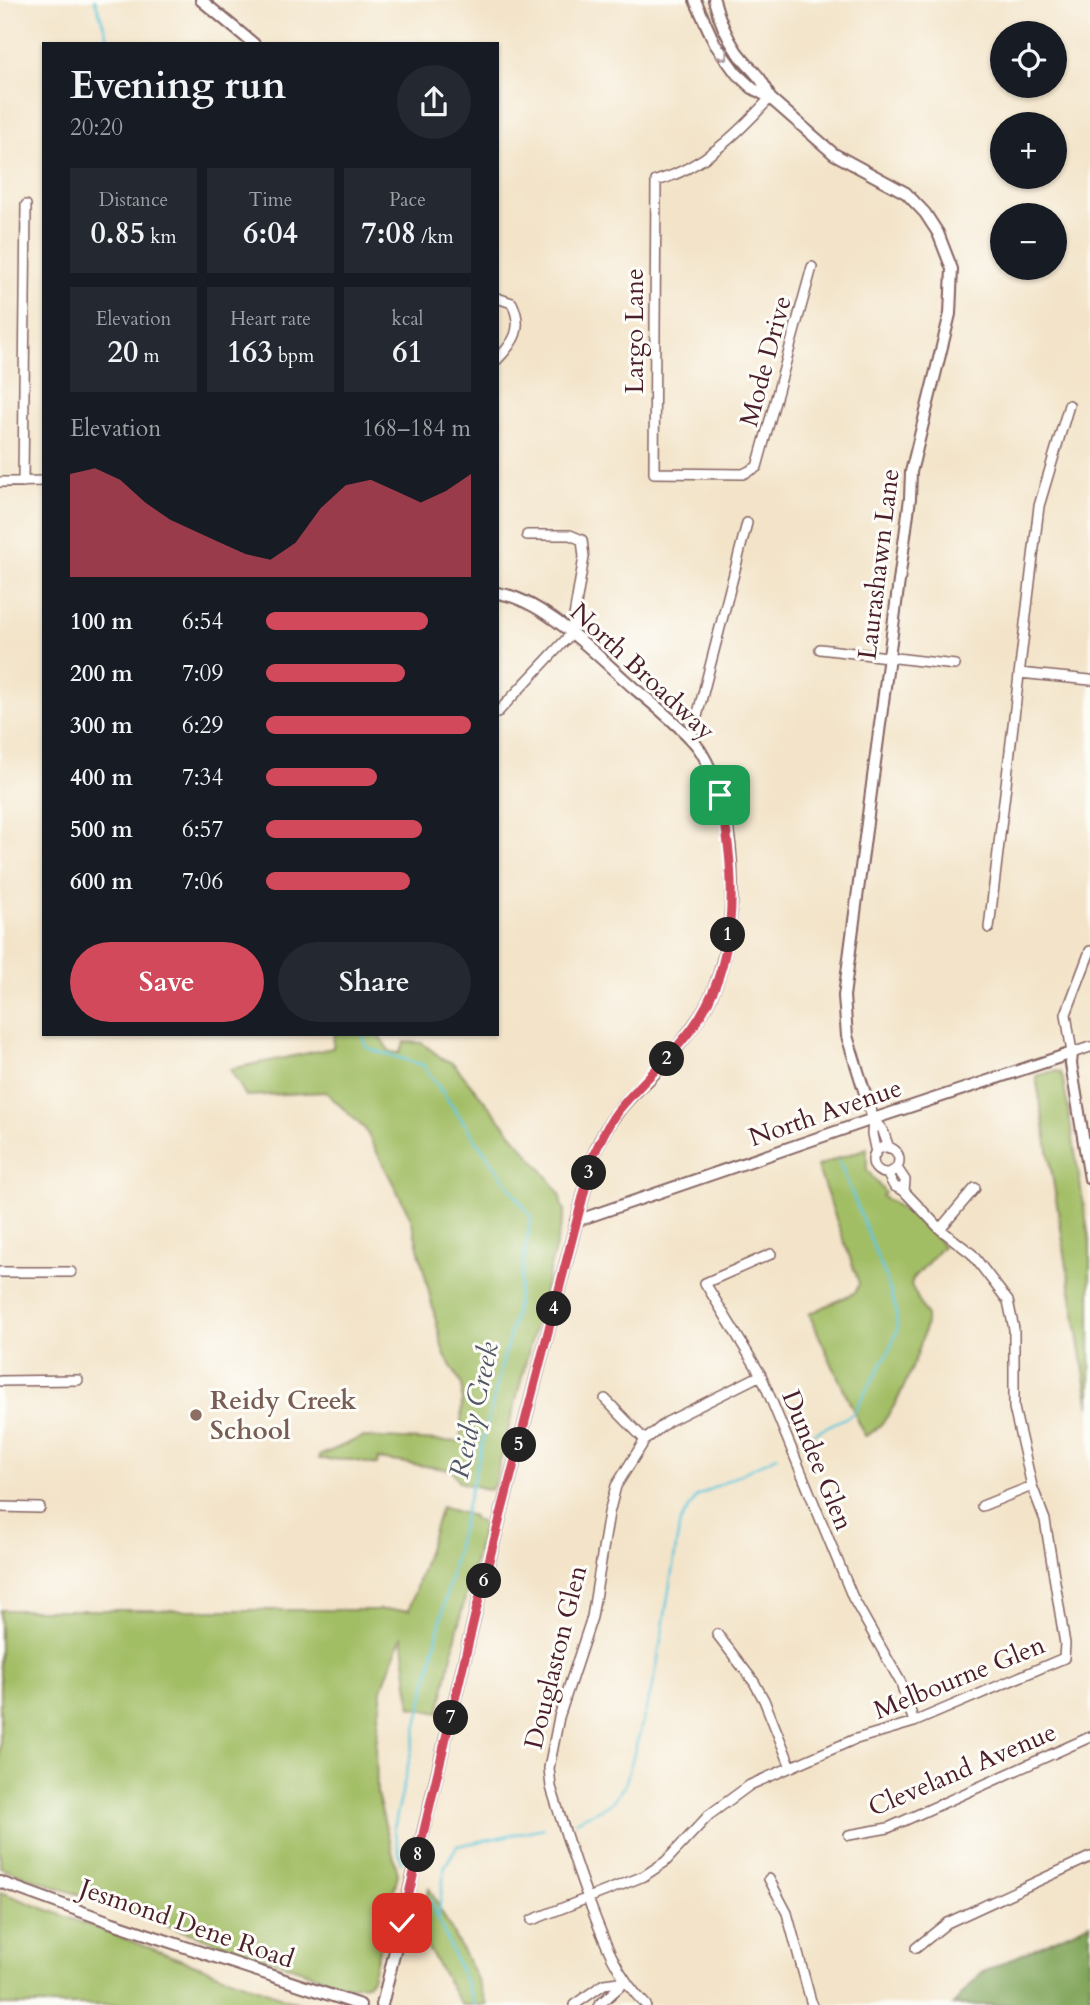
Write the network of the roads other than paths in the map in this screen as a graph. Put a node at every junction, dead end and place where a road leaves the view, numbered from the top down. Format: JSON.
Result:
{"nodes":[{"id":1,"x":201,"y":0,"type":"edge"},
{"id":2,"x":695,"y":0,"type":"edge"},
{"id":3,"x":714,"y":0,"type":"edge"},
{"id":4,"x":252,"y":42,"type":"edge"},
{"id":5,"x":771,"y":98,"type":"junction"},
{"id":6,"x":26,"y":205,"type":"dead end"},
{"id":7,"x":812,"y":267,"type":"dead end"},
{"id":8,"x":499,"y":299,"type":"edge"},
{"id":9,"x":499,"y":358,"type":"edge"},
{"id":10,"x":1069,"y":405,"type":"dead end"},
{"id":11,"x":758,"y":467,"type":"joint"},
{"id":12,"x":42,"y":481,"type":"edge"},
{"id":13,"x":0,"y":482,"type":"edge"},
{"id":14,"x":23,"y":482,"type":"junction"},
{"id":15,"x":747,"y":523,"type":"dead end"},
{"id":16,"x":527,"y":535,"type":"dead end"},
{"id":17,"x":499,"y":593,"type":"edge"},
{"id":18,"x":570,"y":634,"type":"junction"},
{"id":19,"x":820,"y":649,"type":"dead end"},
{"id":20,"x":890,"y":658,"type":"junction"},
{"id":21,"x":955,"y":665,"type":"dead end"},
{"id":22,"x":1019,"y":673,"type":"junction"},
{"id":23,"x":1090,"y":680,"type":"edge"},
{"id":24,"x":499,"y":711,"type":"edge"},
{"id":25,"x":691,"y":740,"type":"junction"},
{"id":26,"x":989,"y":928,"type":"dead end"},
{"id":27,"x":1090,"y":951,"type":"edge"},
{"id":28,"x":1090,"y":1047,"type":"edge"},
{"id":29,"x":1072,"y":1053,"type":"junction"},
{"id":30,"x":873,"y":1119,"type":"junction"},
{"id":31,"x":889,"y":1148,"type":"junction"},
{"id":32,"x":876,"y":1153,"type":"junction"},
{"id":33,"x":897,"y":1168,"type":"junction"},
{"id":34,"x":887,"y":1173,"type":"junction"},
{"id":35,"x":1090,"y":1179,"type":"edge"},
{"id":36,"x":975,"y":1188,"type":"dead end"},
{"id":37,"x":904,"y":1191,"type":"junction"},
{"id":38,"x":576,"y":1221,"type":"junction"},
{"id":39,"x":940,"y":1229,"type":"junction"},
{"id":40,"x":771,"y":1254,"type":"dead end"},
{"id":41,"x":0,"y":1272,"type":"edge"},
{"id":42,"x":71,"y":1272,"type":"dead end"},
{"id":43,"x":761,"y":1375,"type":"junction"},
{"id":44,"x":78,"y":1380,"type":"dead end"},
{"id":45,"x":0,"y":1381,"type":"edge"},
{"id":46,"x":605,"y":1399,"type":"dead end"},
{"id":47,"x":645,"y":1440,"type":"junction"},
{"id":48,"x":1032,"y":1486,"type":"junction"},
{"id":49,"x":982,"y":1506,"type":"dead end"},
{"id":50,"x":0,"y":1507,"type":"edge"},
{"id":51,"x":40,"y":1508,"type":"dead end"},
{"id":52,"x":717,"y":1634,"type":"dead end"},
{"id":53,"x":914,"y":1722,"type":"junction"},
{"id":54,"x":1090,"y":1737,"type":"edge"},
{"id":55,"x":791,"y":1767,"type":"junction"},
{"id":56,"x":849,"y":1835,"type":"dead end"},
{"id":57,"x":1090,"y":1857,"type":"edge"},
{"id":58,"x":769,"y":1880,"type":"dead end"},
{"id":59,"x":0,"y":1881,"type":"edge"},
{"id":60,"x":588,"y":1898,"type":"junction"},
{"id":61,"x":532,"y":1920,"type":"dead end"},
{"id":62,"x":916,"y":1948,"type":"dead end"},
{"id":63,"x":626,"y":1981,"type":"junction"},
{"id":64,"x":360,"y":2005,"type":"edge"},
{"id":65,"x":382,"y":2005,"type":"edge"},
{"id":66,"x":574,"y":2005,"type":"edge"},
{"id":67,"x":598,"y":2005,"type":"edge"},
{"id":68,"x":646,"y":2005,"type":"edge"},
{"id":69,"x":812,"y":2005,"type":"edge"}],
"edges":[{"from":1,"to":4,"type":"street"},
{"from":2,"to":5,"type":"street","name":"Laurashawn Lane","one_way":true},
{"from":3,"to":5,"type":"street","name":"Laurashawn Lane"},
{"from":5,"to":11,"type":"street","name":"Largo Lane"},
{"from":5,"to":20,"type":"street","name":"Laurashawn Lane"},
{"from":6,"to":14,"type":"street"},
{"from":7,"to":11,"type":"street","name":"Mode Drive"},
{"from":8,"to":9,"type":"street"},
{"from":10,"to":22,"type":"street"},
{"from":12,"to":14,"type":"street"},
{"from":13,"to":14,"type":"street"},
{"from":15,"to":25,"type":"street"},
{"from":16,"to":18,"type":"street"},
{"from":17,"to":18,"type":"street","name":"North Broadway"},
{"from":18,"to":24,"type":"street"},
{"from":18,"to":25,"type":"street","name":"North Broadway"},
{"from":19,"to":20,"type":"street"},
{"from":20,"to":21,"type":"street"},
{"from":20,"to":30,"type":"street","name":"Laurashawn Lane"},
{"from":22,"to":23,"type":"street"},
{"from":22,"to":26,"type":"street"},
{"from":25,"to":38,"type":"street","name":"North Broadway"},
{"from":27,"to":29,"type":"street"},
{"from":28,"to":29,"type":"street","name":"North Avenue"},
{"from":29,"to":30,"type":"street","name":"North Avenue"},
{"from":29,"to":35,"type":"street"},
{"from":30,"to":31,"type":"street","name":"Melbourne Glen"},
{"from":30,"to":32,"type":"street","name":"Melbourne Glen"},
{"from":30,"to":38,"type":"street","name":"North Avenue"},
{"from":31,"to":32,"type":"street"},
{"from":31,"to":33,"type":"street","name":"Melbourne Glen"},
{"from":32,"to":34,"type":"street","name":"Melbourne Glen"},
{"from":33,"to":34,"type":"street"},
{"from":33,"to":37,"type":"street","name":"Melbourne Glen"},
{"from":34,"to":37,"type":"street","name":"Melbourne Glen"},
{"from":36,"to":39,"type":"street"},
{"from":37,"to":39,"type":"street","name":"Melbourne Glen"},
{"from":38,"to":65,"type":"street","name":"North Broadway"},
{"from":39,"to":48,"type":"street","name":"Melbourne Glen"},
{"from":40,"to":43,"type":"street","name":"Dundee Glen"},
{"from":41,"to":42,"type":"street"},
{"from":43,"to":47,"type":"street","name":"Douglaston Glen"},
{"from":43,"to":53,"type":"street","name":"Dundee Glen"},
{"from":44,"to":45,"type":"street"},
{"from":46,"to":47,"type":"street"},
{"from":47,"to":60,"type":"street","name":"Douglaston Glen"},
{"from":48,"to":49,"type":"street"},
{"from":48,"to":53,"type":"street","name":"Melbourne Glen"},
{"from":50,"to":51,"type":"street"},
{"from":52,"to":55,"type":"street"},
{"from":53,"to":55,"type":"street","name":"Melbourne Glen"},
{"from":54,"to":56,"type":"street","name":"Cleveland Avenue"},
{"from":55,"to":60,"type":"street","name":"Melbourne Glen"},
{"from":57,"to":62,"type":"street"},
{"from":58,"to":69,"type":"street"},
{"from":59,"to":64,"type":"street","name":"Jesmond Dene Road"},
{"from":60,"to":61,"type":"street","name":"Melbourne Glen"},
{"from":60,"to":63,"type":"street","name":"Douglaston Glen"},
{"from":63,"to":66,"type":"street"},
{"from":63,"to":67,"type":"street"},
{"from":63,"to":68,"type":"street","name":"Douglaston Glen"}]}
